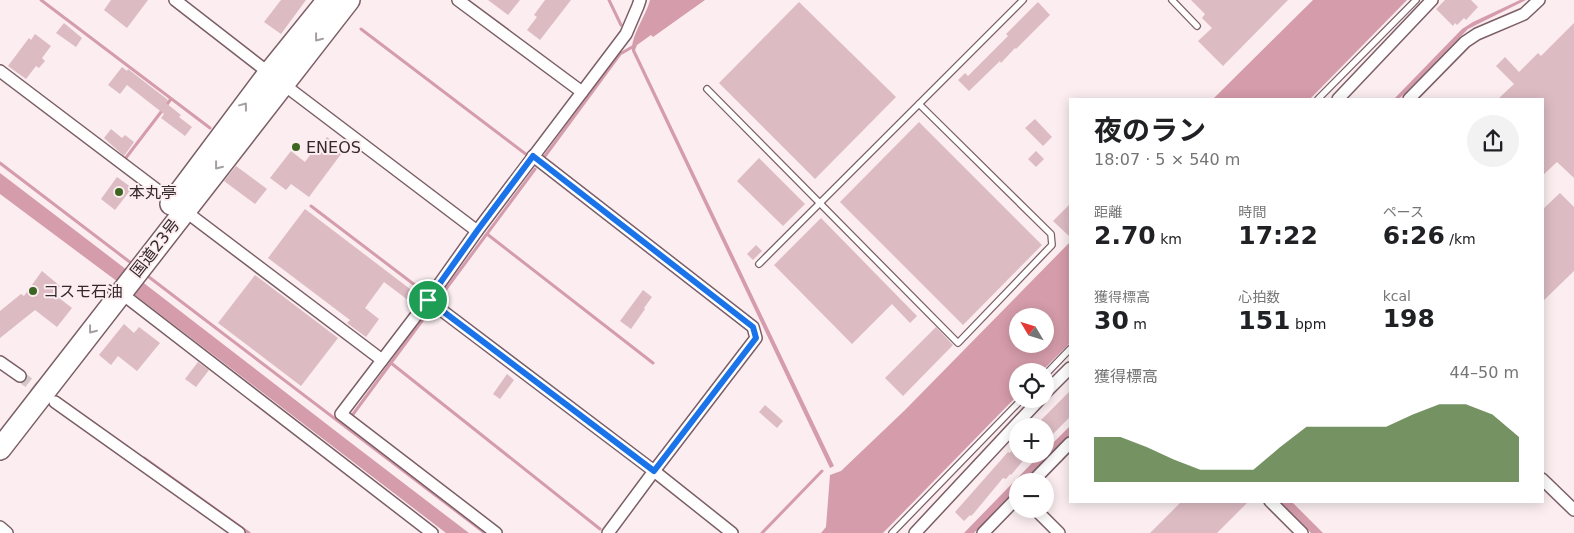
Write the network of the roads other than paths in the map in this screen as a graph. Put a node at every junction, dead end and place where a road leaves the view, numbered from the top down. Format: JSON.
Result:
{"nodes":[{"id":1,"x":175,"y":0,"type":"edge"},
{"id":2,"x":328,"y":0,"type":"edge"},
{"id":3,"x":348,"y":0,"type":"edge"},
{"id":4,"x":458,"y":0,"type":"edge"},
{"id":5,"x":640,"y":0,"type":"edge"},
{"id":6,"x":1022,"y":0,"type":"edge"},
{"id":7,"x":1172,"y":0,"type":"edge"},
{"id":8,"x":1416,"y":0,"type":"edge"},
{"id":9,"x":1432,"y":0,"type":"edge"},
{"id":10,"x":1539,"y":0,"type":"edge"},
{"id":11,"x":1197,"y":26,"type":"dead end"},
{"id":12,"x":0,"y":71,"type":"edge"},
{"id":13,"x":276,"y":79,"type":"junction"},
{"id":14,"x":707,"y":89,"type":"dead end"},
{"id":15,"x":582,"y":92,"type":"junction"},
{"id":16,"x":1319,"y":98,"type":"edge"},
{"id":17,"x":1339,"y":98,"type":"edge"},
{"id":18,"x":1410,"y":98,"type":"edge"},
{"id":19,"x":919,"y":104,"type":"junction"},
{"id":20,"x":533,"y":156,"type":"junction"},
{"id":21,"x":820,"y":204,"type":"junction"},
{"id":22,"x":179,"y":206,"type":"junction"},
{"id":23,"x":477,"y":231,"type":"junction"},
{"id":24,"x":760,"y":264,"type":"dead end"},
{"id":25,"x":118,"y":288,"type":"junction"},
{"id":26,"x":428,"y":300,"type":"junction"},
{"id":27,"x":1069,"y":350,"type":"edge"},
{"id":28,"x":382,"y":360,"type":"junction"},
{"id":29,"x":0,"y":362,"type":"edge"},
{"id":30,"x":1054,"y":366,"type":"edge"},
{"id":31,"x":1069,"y":369,"type":"edge"},
{"id":32,"x":20,"y":376,"type":"tunnel mouth"},
{"id":33,"x":1054,"y":384,"type":"edge"},
{"id":34,"x":55,"y":402,"type":"tunnel mouth"},
{"id":35,"x":1013,"y":408,"type":"edge"},
{"id":36,"x":1032,"y":408,"type":"edge"},
{"id":37,"x":0,"y":426,"type":"edge"},
{"id":38,"x":1069,"y":444,"type":"edge"},
{"id":39,"x":0,"y":449,"type":"edge"},
{"id":40,"x":654,"y":471,"type":"junction"},
{"id":41,"x":1041,"y":473,"type":"edge"},
{"id":42,"x":1544,"y":481,"type":"edge"},
{"id":43,"x":1272,"y":503,"type":"edge"},
{"id":44,"x":1009,"y":506,"type":"edge"},
{"id":45,"x":1574,"y":510,"type":"edge"},
{"id":46,"x":1044,"y":518,"type":"edge"},
{"id":47,"x":0,"y":528,"type":"edge"},
{"id":48,"x":7,"y":533,"type":"edge"},
{"id":49,"x":239,"y":533,"type":"edge"},
{"id":50,"x":432,"y":533,"type":"edge"},
{"id":51,"x":496,"y":533,"type":"edge"},
{"id":52,"x":608,"y":533,"type":"edge"},
{"id":53,"x":732,"y":533,"type":"edge"},
{"id":54,"x":892,"y":533,"type":"edge"},
{"id":55,"x":915,"y":533,"type":"edge"},
{"id":56,"x":983,"y":533,"type":"edge"},
{"id":57,"x":1059,"y":533,"type":"edge"},
{"id":58,"x":1302,"y":533,"type":"edge"}],
"edges":[{"from":1,"to":13,"type":"street"},
{"from":2,"to":13,"type":"highway","name":"国道23号"},
{"from":3,"to":13,"type":"highway","name":"国道23号","one_way":true},
{"from":4,"to":15,"type":"street"},
{"from":5,"to":15,"type":"street"},
{"from":6,"to":19,"type":"lane"},
{"from":7,"to":11,"type":"lane"},
{"from":8,"to":16,"type":"lane"},
{"from":9,"to":17,"type":"street"},
{"from":10,"to":18,"type":"street"},
{"from":12,"to":22,"type":"street"},
{"from":13,"to":22,"type":"highway","name":"国道23号"},
{"from":13,"to":23,"type":"street"},
{"from":14,"to":21,"type":"lane"},
{"from":15,"to":20,"type":"street"},
{"from":19,"to":21,"type":"lane"},
{"from":19,"to":21,"type":"lane"},
{"from":20,"to":23,"type":"street"},
{"from":20,"to":40,"type":"street"},
{"from":21,"to":24,"type":"lane"},
{"from":22,"to":25,"type":"highway","name":"国道23号"},
{"from":22,"to":28,"type":"street"},
{"from":23,"to":26,"type":"street"},
{"from":25,"to":37,"type":"highway","name":"国道23号"},
{"from":25,"to":39,"type":"highway","name":"国道23号","one_way":true},
{"from":25,"to":50,"type":"street"},
{"from":26,"to":28,"type":"street"},
{"from":26,"to":40,"type":"street"},
{"from":27,"to":30,"type":"lane"},
{"from":28,"to":51,"type":"street"},
{"from":29,"to":32,"type":"street"},
{"from":31,"to":33,"type":"street"},
{"from":34,"to":49,"type":"street"},
{"from":35,"to":54,"type":"lane"},
{"from":36,"to":55,"type":"street"},
{"from":38,"to":41,"type":"street"},
{"from":40,"to":52,"type":"street"},
{"from":40,"to":53,"type":"street"},
{"from":42,"to":45,"type":"street"},
{"from":43,"to":58,"type":"street"},
{"from":44,"to":56,"type":"street"},
{"from":46,"to":57,"type":"street"},
{"from":47,"to":48,"type":"street"}]}
